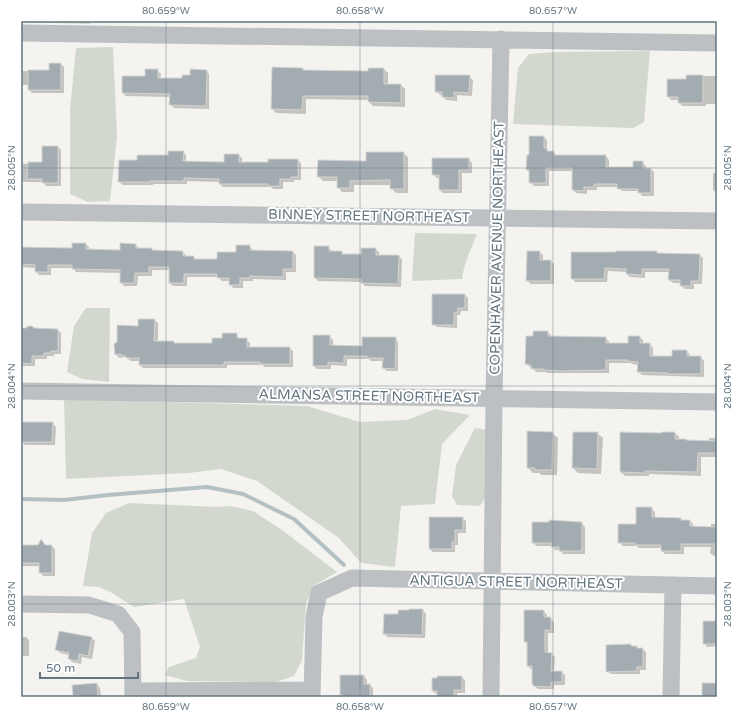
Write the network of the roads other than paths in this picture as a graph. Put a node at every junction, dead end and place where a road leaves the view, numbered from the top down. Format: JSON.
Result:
{"nodes":[{"id":1,"x":21,"y":33,"type":"edge"},
{"id":2,"x":501,"y":39,"type":"junction"},
{"id":3,"x":717,"y":43,"type":"edge"},
{"id":4,"x":21,"y":212,"type":"edge"},
{"id":5,"x":498,"y":218,"type":"junction"},
{"id":6,"x":717,"y":221,"type":"edge"},
{"id":7,"x":21,"y":391,"type":"edge"},
{"id":8,"x":494,"y":398,"type":"junction"},
{"id":9,"x":717,"y":402,"type":"edge"},
{"id":10,"x":492,"y":582,"type":"junction"},
{"id":11,"x":672,"y":585,"type":"junction"},
{"id":12,"x":717,"y":586,"type":"edge"},
{"id":13,"x":21,"y":604,"type":"edge"},
{"id":14,"x":312,"y":693,"type":"edge"},
{"id":15,"x":133,"y":694,"type":"edge"},
{"id":16,"x":491,"y":697,"type":"edge"},
{"id":17,"x":671,"y":697,"type":"edge"}],
"edges":[{"from":1,"to":2,"type":"street"},
{"from":2,"to":3,"type":"street"},
{"from":2,"to":5,"type":"street","name":"COPENHAVER AVENUE NORTHEAST"},
{"from":4,"to":5,"type":"street","name":"BINNEY STREET NORTHEAST"},
{"from":5,"to":6,"type":"street","name":"BINNEY STREET NORTHEAST"},
{"from":5,"to":8,"type":"street","name":"COPENHAVER AVENUE NORTHEAST"},
{"from":7,"to":8,"type":"street","name":"ALMANSA STREET NORTHEAST"},
{"from":8,"to":9,"type":"street","name":"ALMANSA STREET NORTHEAST"},
{"from":8,"to":10,"type":"street","name":"COPENHAVER AVENUE NORTHEAST"},
{"from":10,"to":11,"type":"street","name":"ANTIGUA STREET NORTHEAST"},
{"from":10,"to":14,"type":"street","name":"ANTIGUA STREET NORTHEAST"},
{"from":10,"to":16,"type":"street","name":"COPENHAVER AVENUE NORTHEAST"},
{"from":11,"to":12,"type":"street","name":"ANTIGUA STREET NORTHEAST"},
{"from":11,"to":17,"type":"street"},
{"from":13,"to":15,"type":"street"},
{"from":14,"to":15,"type":"street"}]}
